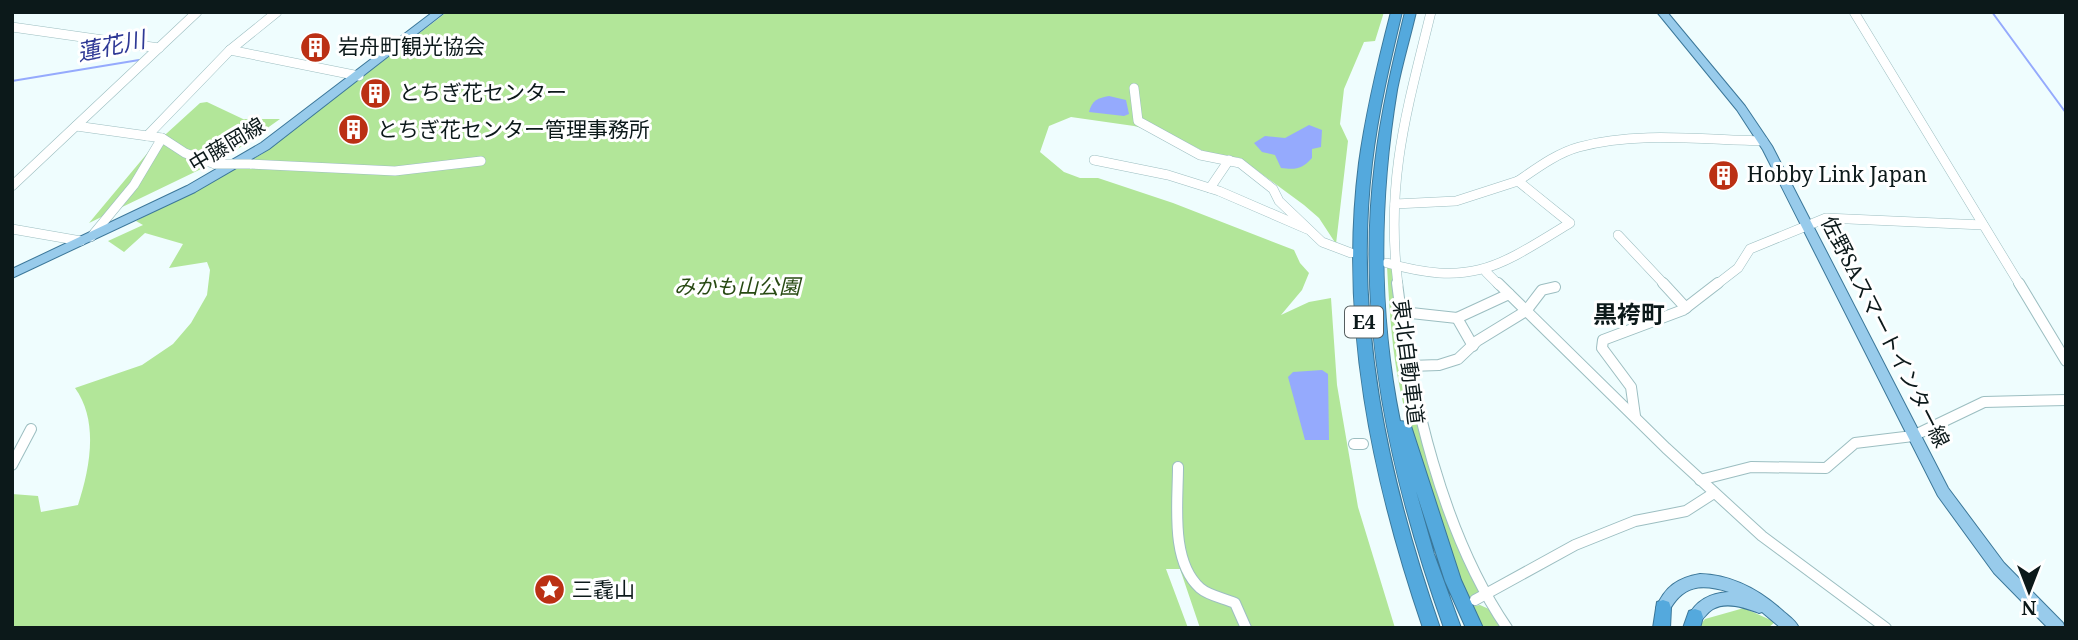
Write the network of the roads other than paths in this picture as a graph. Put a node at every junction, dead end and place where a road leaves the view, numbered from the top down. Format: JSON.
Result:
{"nodes":[{"id":1,"x":197,"y":12,"type":"edge"},
{"id":2,"x":277,"y":12,"type":"edge"},
{"id":3,"x":440,"y":12,"type":"edge"},
{"id":4,"x":1397,"y":12,"type":"edge"},
{"id":5,"x":1410,"y":12,"type":"edge"},
{"id":6,"x":1431,"y":12,"type":"edge"},
{"id":7,"x":1662,"y":12,"type":"edge"},
{"id":8,"x":1854,"y":12,"type":"edge"},
{"id":9,"x":12,"y":27,"type":"edge"},
{"id":10,"x":159,"y":48,"type":"junction"},
{"id":11,"x":230,"y":50,"type":"junction"},
{"id":12,"x":359,"y":76,"type":"junction"},
{"id":13,"x":1134,"y":88,"type":"dead end"},
{"id":14,"x":76,"y":126,"type":"junction"},
{"id":15,"x":147,"y":136,"type":"junction"},
{"id":16,"x":162,"y":138,"type":"junction"},
{"id":17,"x":1763,"y":141,"type":"junction"},
{"id":18,"x":1094,"y":159,"type":"dead end"},
{"id":19,"x":1229,"y":160,"type":"junction"},
{"id":20,"x":481,"y":161,"type":"dead end"},
{"id":21,"x":1518,"y":181,"type":"junction"},
{"id":22,"x":12,"y":186,"type":"edge"},
{"id":23,"x":1210,"y":188,"type":"junction"},
{"id":24,"x":1395,"y":204,"type":"junction"},
{"id":25,"x":1983,"y":225,"type":"junction"},
{"id":26,"x":1809,"y":227,"type":"junction"},
{"id":27,"x":12,"y":229,"type":"edge"},
{"id":28,"x":1307,"y":229,"type":"junction"},
{"id":29,"x":1618,"y":235,"type":"dead end"},
{"id":30,"x":86,"y":239,"type":"junction"},
{"id":31,"x":1351,"y":253,"type":"dead end"},
{"id":32,"x":1387,"y":263,"type":"dead end"},
{"id":33,"x":1398,"y":267,"type":"junction"},
{"id":34,"x":1486,"y":272,"type":"junction"},
{"id":35,"x":12,"y":274,"type":"edge"},
{"id":36,"x":1555,"y":287,"type":"dead end"},
{"id":37,"x":1509,"y":294,"type":"junction"},
{"id":38,"x":1686,"y":309,"type":"junction"},
{"id":39,"x":1526,"y":311,"type":"junction"},
{"id":40,"x":1402,"y":312,"type":"junction"},
{"id":41,"x":1457,"y":318,"type":"junction"},
{"id":42,"x":1473,"y":346,"type":"junction"},
{"id":43,"x":1384,"y":357,"type":"junction"},
{"id":44,"x":2066,"y":361,"type":"edge"},
{"id":45,"x":1410,"y":366,"type":"junction"},
{"id":46,"x":2066,"y":400,"type":"edge"},
{"id":47,"x":1635,"y":416,"type":"junction"},
{"id":48,"x":31,"y":429,"type":"dead end"},
{"id":49,"x":1913,"y":436,"type":"junction"},
{"id":50,"x":1415,"y":446,"type":"dead end"},
{"id":51,"x":1429,"y":446,"type":"junction"},
{"id":52,"x":12,"y":465,"type":"edge"},
{"id":53,"x":1178,"y":467,"type":"dead end"},
{"id":54,"x":1700,"y":481,"type":"junction"},
{"id":55,"x":1714,"y":493,"type":"junction"},
{"id":56,"x":1480,"y":597,"type":"junction"},
{"id":57,"x":1663,"y":608,"type":"joint"},
{"id":58,"x":1775,"y":614,"type":"junction"},
{"id":59,"x":1693,"y":622,"type":"edge"},
{"id":60,"x":1246,"y":628,"type":"edge"},
{"id":61,"x":1432,"y":628,"type":"edge"},
{"id":62,"x":1452,"y":628,"type":"edge"},
{"id":63,"x":1475,"y":628,"type":"edge"},
{"id":64,"x":1507,"y":628,"type":"edge"},
{"id":65,"x":1661,"y":628,"type":"edge"},
{"id":66,"x":1792,"y":628,"type":"edge"},
{"id":67,"x":1886,"y":628,"type":"edge"},
{"id":68,"x":2058,"y":628,"type":"edge"}],
"edges":[{"from":1,"to":10,"type":"street"},
{"from":2,"to":11,"type":"street"},
{"from":3,"to":12,"type":"main road","name":"中藤岡線"},
{"from":4,"to":61,"type":"highway","name":"東北自動車道","number":"E4"},
{"from":5,"to":43,"type":"highway","name":"東北自動車道","number":"E4"},
{"from":6,"to":24,"type":"street"},
{"from":7,"to":17,"type":"main road","name":"佐野SAスマートインター線"},
{"from":8,"to":25,"type":"street"},
{"from":9,"to":10,"type":"street"},
{"from":10,"to":14,"type":"street"},
{"from":11,"to":12,"type":"street"},
{"from":11,"to":15,"type":"street"},
{"from":12,"to":30,"type":"main road","name":"中藤岡線"},
{"from":13,"to":19,"type":"street"},
{"from":14,"to":15,"type":"street"},
{"from":14,"to":22,"type":"street"},
{"from":15,"to":16,"type":"street"},
{"from":16,"to":20,"type":"street","bridge":true},
{"from":16,"to":30,"type":"street"},
{"from":17,"to":21,"type":"street"},
{"from":17,"to":26,"type":"main road","name":"佐野SAスマートインター線"},
{"from":18,"to":23,"type":"street"},
{"from":19,"to":23,"type":"street"},
{"from":19,"to":28,"type":"street"},
{"from":21,"to":24,"type":"street"},
{"from":21,"to":34,"type":"street"},
{"from":23,"to":28,"type":"street"},
{"from":24,"to":33,"type":"street"},
{"from":25,"to":26,"type":"street"},
{"from":25,"to":44,"type":"street"},
{"from":26,"to":38,"type":"street"},
{"from":26,"to":49,"type":"main road","name":"佐野SAスマートインター線"},
{"from":27,"to":30,"type":"street"},
{"from":28,"to":31,"type":"street"},
{"from":29,"to":38,"type":"street"},
{"from":30,"to":35,"type":"main road","name":"中藤岡線"},
{"from":32,"to":33,"type":"street"},
{"from":33,"to":34,"type":"street"},
{"from":33,"to":40,"type":"street"},
{"from":34,"to":37,"type":"street"},
{"from":36,"to":39,"type":"street"},
{"from":37,"to":39,"type":"street"},
{"from":37,"to":41,"type":"street"},
{"from":38,"to":47,"type":"street"},
{"from":39,"to":42,"type":"street"},
{"from":39,"to":47,"type":"street"},
{"from":40,"to":41,"type":"street"},
{"from":40,"to":45,"type":"street"},
{"from":41,"to":42,"type":"street"},
{"from":42,"to":45,"type":"street"},
{"from":43,"to":62,"type":"highway","name":"東北自動車道","number":"E4"},
{"from":43,"to":63,"type":"highway"},
{"from":45,"to":51,"type":"street"},
{"from":46,"to":49,"type":"street"},
{"from":47,"to":54,"type":"street"},
{"from":48,"to":52,"type":"street"},
{"from":49,"to":54,"type":"street"},
{"from":49,"to":68,"type":"main road","name":"佐野SAスマートインター線"},
{"from":50,"to":51,"type":"street"},
{"from":51,"to":56,"type":"street"},
{"from":53,"to":60,"type":"street"},
{"from":54,"to":55,"type":"street"},
{"from":55,"to":56,"type":"street"},
{"from":55,"to":67,"type":"street"},
{"from":56,"to":64,"type":"street"},
{"from":57,"to":58,"type":"main road"},
{"from":57,"to":65,"type":"highway"},
{"from":58,"to":59,"type":"main road"},
{"from":58,"to":66,"type":"main road"}]}
